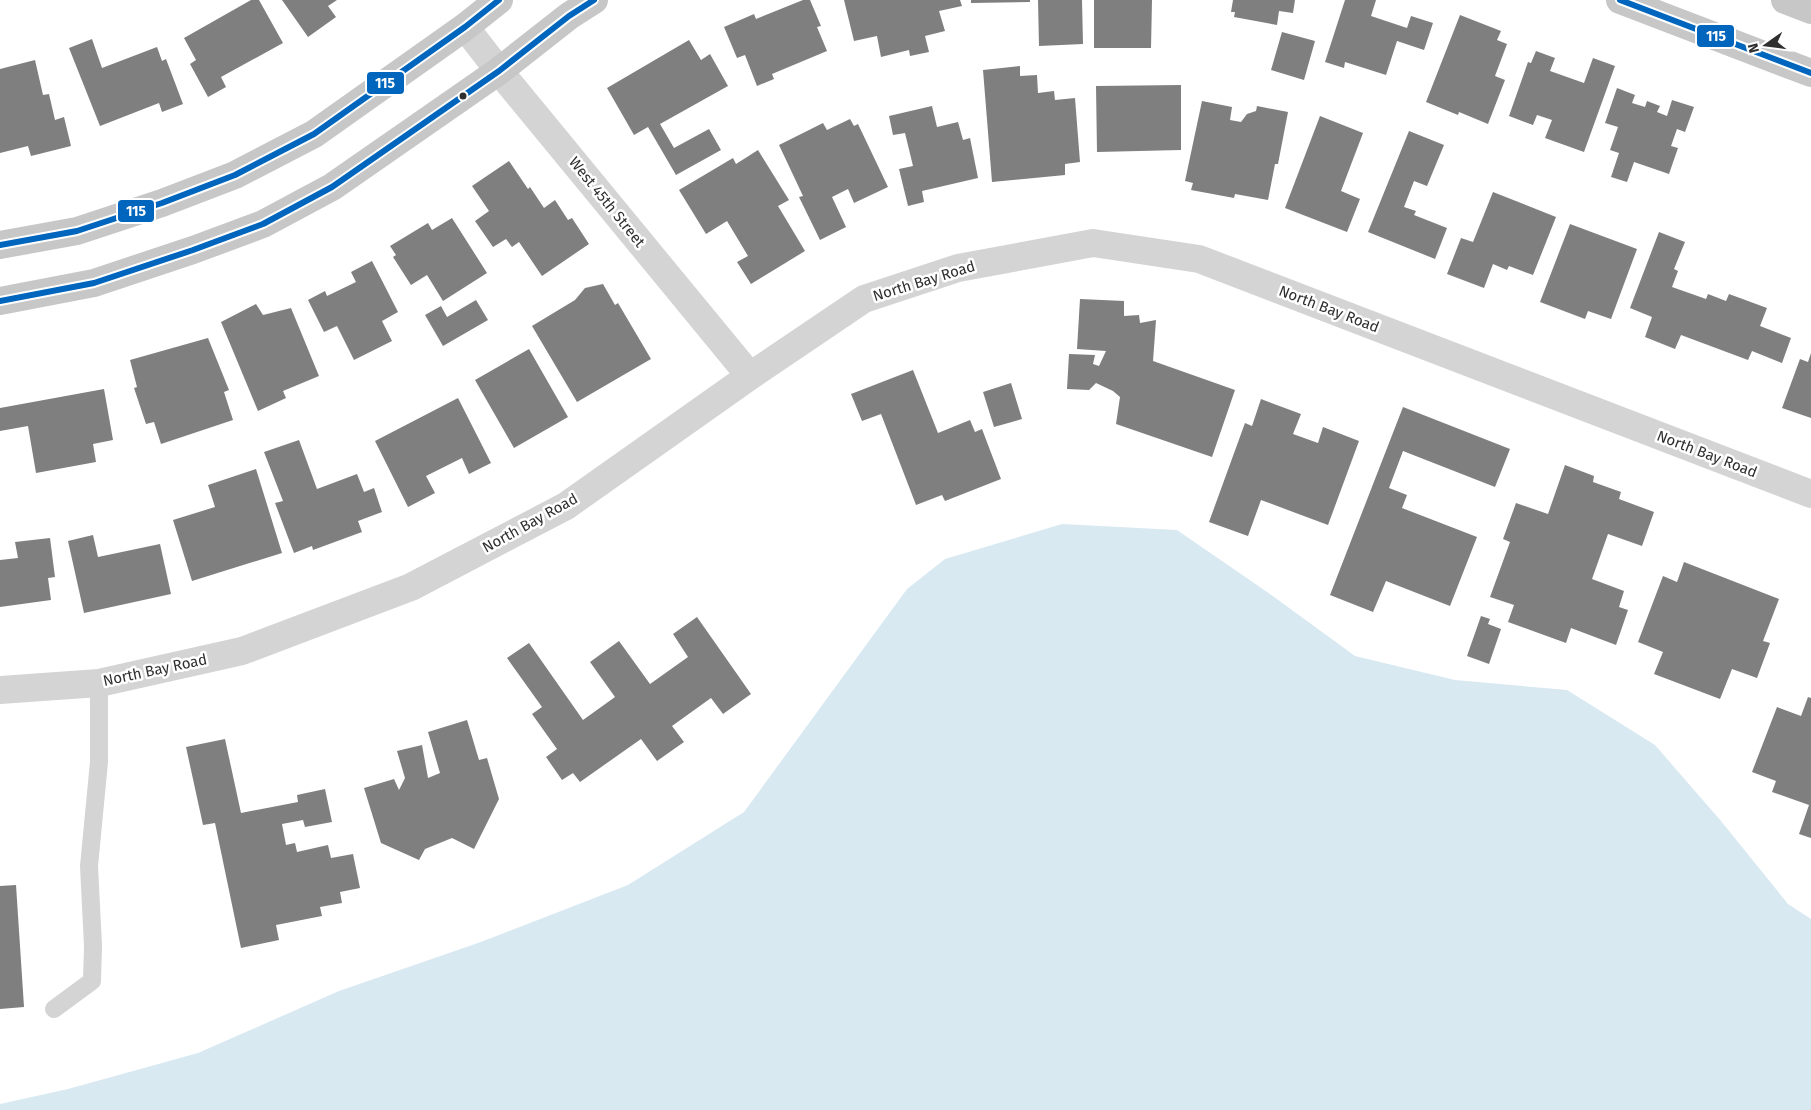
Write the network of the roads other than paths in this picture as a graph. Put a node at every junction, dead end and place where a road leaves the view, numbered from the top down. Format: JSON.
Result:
{"nodes":[{"id":1,"x":498,"y":0,"type":"edge"},
{"id":2,"x":594,"y":0,"type":"edge"},
{"id":3,"x":1620,"y":0,"type":"edge"},
{"id":4,"x":1785,"y":0,"type":"edge"},
{"id":5,"x":1811,"y":10,"type":"edge"},
{"id":6,"x":465,"y":26,"type":"junction"},
{"id":7,"x":499,"y":71,"type":"junction"},
{"id":8,"x":1811,"y":73,"type":"edge"},
{"id":9,"x":0,"y":245,"type":"edge"},
{"id":10,"x":0,"y":301,"type":"edge"},
{"id":11,"x":750,"y":376,"type":"junction"},
{"id":12,"x":1811,"y":494,"type":"edge"},
{"id":13,"x":99,"y":683,"type":"junction"},
{"id":14,"x":0,"y":690,"type":"edge"},
{"id":15,"x":54,"y":1009,"type":"dead end"}],
"edges":[{"from":1,"to":6,"type":"main road"},
{"from":2,"to":7,"type":"main road"},
{"from":3,"to":8,"type":"main road"},
{"from":4,"to":5,"type":"main road"},
{"from":6,"to":7,"type":"street","name":"West 45th Street"},
{"from":6,"to":9,"type":"main road"},
{"from":7,"to":10,"type":"main road"},
{"from":7,"to":11,"type":"street","name":"West 45th Street"},
{"from":11,"to":12,"type":"street","name":"North Bay Road"},
{"from":11,"to":13,"type":"street","name":"North Bay Road"},
{"from":13,"to":14,"type":"street","name":"North Bay Road"},
{"from":13,"to":15,"type":"lane"}]}
